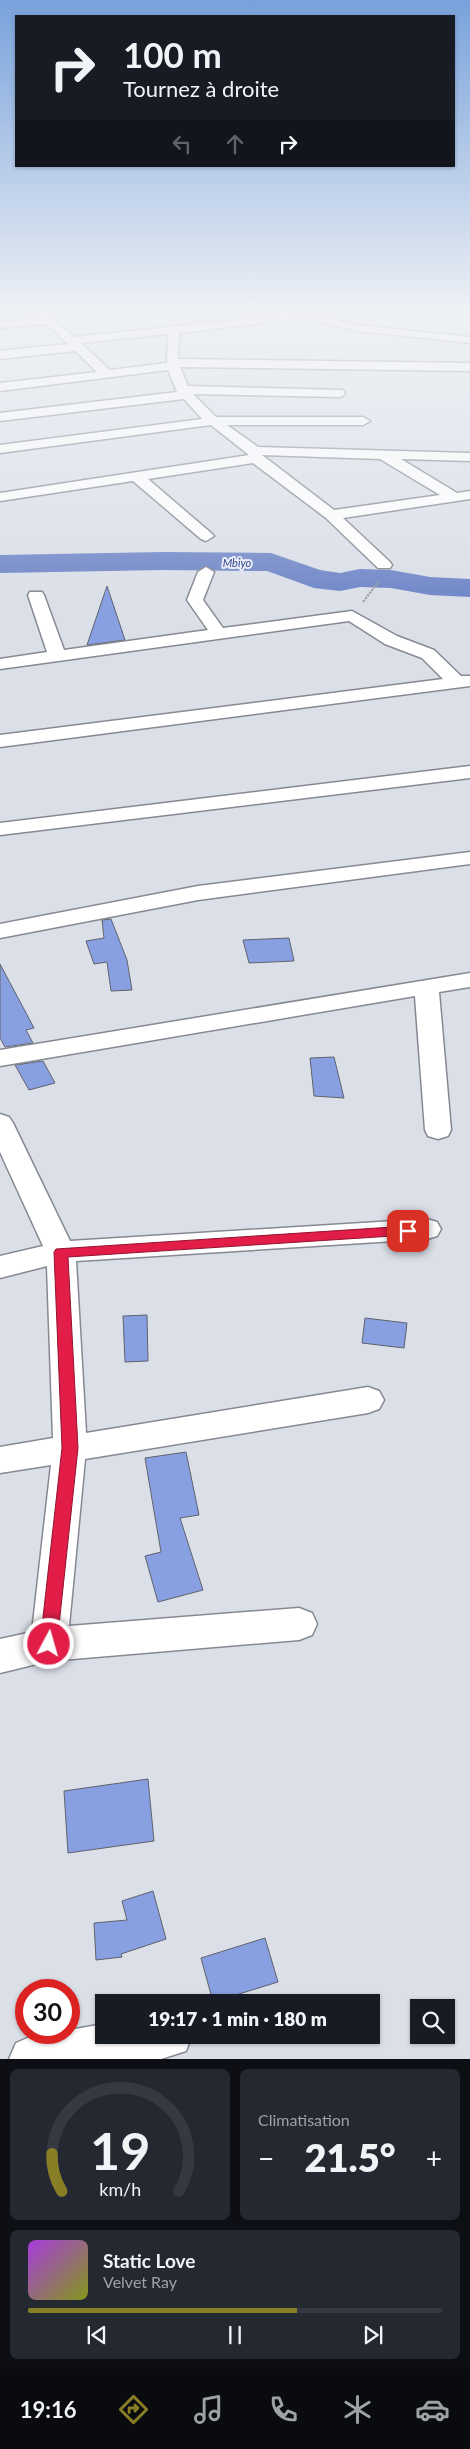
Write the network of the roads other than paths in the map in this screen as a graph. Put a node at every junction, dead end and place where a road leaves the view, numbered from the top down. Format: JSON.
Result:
{"nodes":[{"id":1,"x":83,"y":407,"type":"edge"},
{"id":2,"x":200,"y":407,"type":"edge"},
{"id":3,"x":64,"y":410,"type":"junction"},
{"id":4,"x":0,"y":417,"type":"edge"},
{"id":5,"x":214,"y":421,"type":"junction"},
{"id":6,"x":363,"y":422,"type":"dead end"},
{"id":7,"x":95,"y":437,"type":"junction"},
{"id":8,"x":0,"y":449,"type":"edge"},
{"id":9,"x":255,"y":455,"type":"junction"},
{"id":10,"x":383,"y":455,"type":"junction"},
{"id":11,"x":470,"y":457,"type":"edge"},
{"id":12,"x":136,"y":476,"type":"junction"},
{"id":13,"x":470,"y":495,"type":"edge"},
{"id":14,"x":452,"y":496,"type":"junction"},
{"id":15,"x":0,"y":497,"type":"edge"},
{"id":16,"x":331,"y":515,"type":"junction"},
{"id":17,"x":206,"y":536,"type":"dead end"},
{"id":18,"x":384,"y":565,"type":"dead end"},
{"id":19,"x":206,"y":572,"type":"dead end"},
{"id":20,"x":36,"y":595,"type":"dead end"},
{"id":21,"x":218,"y":633,"type":"junction"},
{"id":22,"x":57,"y":656,"type":"junction"},
{"id":23,"x":0,"y":664,"type":"edge"},
{"id":24,"x":463,"y":681,"type":"edge"},
{"id":25,"x":0,"y":741,"type":"edge"},
{"id":26,"x":470,"y":772,"type":"edge"},
{"id":27,"x":0,"y":829,"type":"edge"},
{"id":28,"x":470,"y":858,"type":"edge"},
{"id":29,"x":0,"y":931,"type":"edge"},
{"id":30,"x":470,"y":980,"type":"edge"},
{"id":31,"x":426,"y":987,"type":"junction"},
{"id":32,"x":0,"y":1058,"type":"edge"},
{"id":33,"x":0,"y":1124,"type":"edge"},
{"id":34,"x":438,"y":1130,"type":"dead end"},
{"id":35,"x":427,"y":1229,"type":"dead end"},
{"id":36,"x":61,"y":1252,"type":"junction"},
{"id":37,"x":0,"y":1267,"type":"edge"},
{"id":38,"x":368,"y":1400,"type":"dead end"},
{"id":39,"x":70,"y":1448,"type":"junction"},
{"id":40,"x":0,"y":1460,"type":"edge"},
{"id":41,"x":299,"y":1624,"type":"dead end"},
{"id":42,"x":49,"y":1644,"type":"junction"},
{"id":43,"x":0,"y":1656,"type":"edge"},
{"id":44,"x":118,"y":2044,"type":"edge"},
{"id":45,"x":32,"y":2059,"type":"edge"}],
"edges":[{"from":1,"to":3,"type":"street"},
{"from":2,"to":5,"type":"street"},
{"from":3,"to":4,"type":"street"},
{"from":3,"to":7,"type":"street"},
{"from":5,"to":6,"type":"street"},
{"from":5,"to":7,"type":"street"},
{"from":5,"to":9,"type":"street"},
{"from":7,"to":8,"type":"street"},
{"from":9,"to":10,"type":"street"},
{"from":9,"to":12,"type":"street"},
{"from":9,"to":16,"type":"street"},
{"from":10,"to":11,"type":"street"},
{"from":10,"to":14,"type":"street"},
{"from":12,"to":15,"type":"street"},
{"from":12,"to":17,"type":"street"},
{"from":13,"to":14,"type":"street"},
{"from":14,"to":16,"type":"street"},
{"from":16,"to":18,"type":"street"},
{"from":19,"to":21,"type":"street"},
{"from":20,"to":22,"type":"street"},
{"from":21,"to":22,"type":"street"},
{"from":21,"to":24,"type":"street"},
{"from":22,"to":23,"type":"street"},
{"from":24,"to":25,"type":"street"},
{"from":26,"to":27,"type":"street"},
{"from":28,"to":29,"type":"street"},
{"from":30,"to":31,"type":"street"},
{"from":31,"to":32,"type":"street"},
{"from":31,"to":34,"type":"street"},
{"from":33,"to":36,"type":"street"},
{"from":35,"to":36,"type":"street"},
{"from":36,"to":37,"type":"street"},
{"from":36,"to":39,"type":"street"},
{"from":38,"to":39,"type":"street"},
{"from":39,"to":40,"type":"street"},
{"from":39,"to":42,"type":"street"},
{"from":41,"to":42,"type":"street"},
{"from":42,"to":43,"type":"street"},
{"from":44,"to":45,"type":"street"}]}
